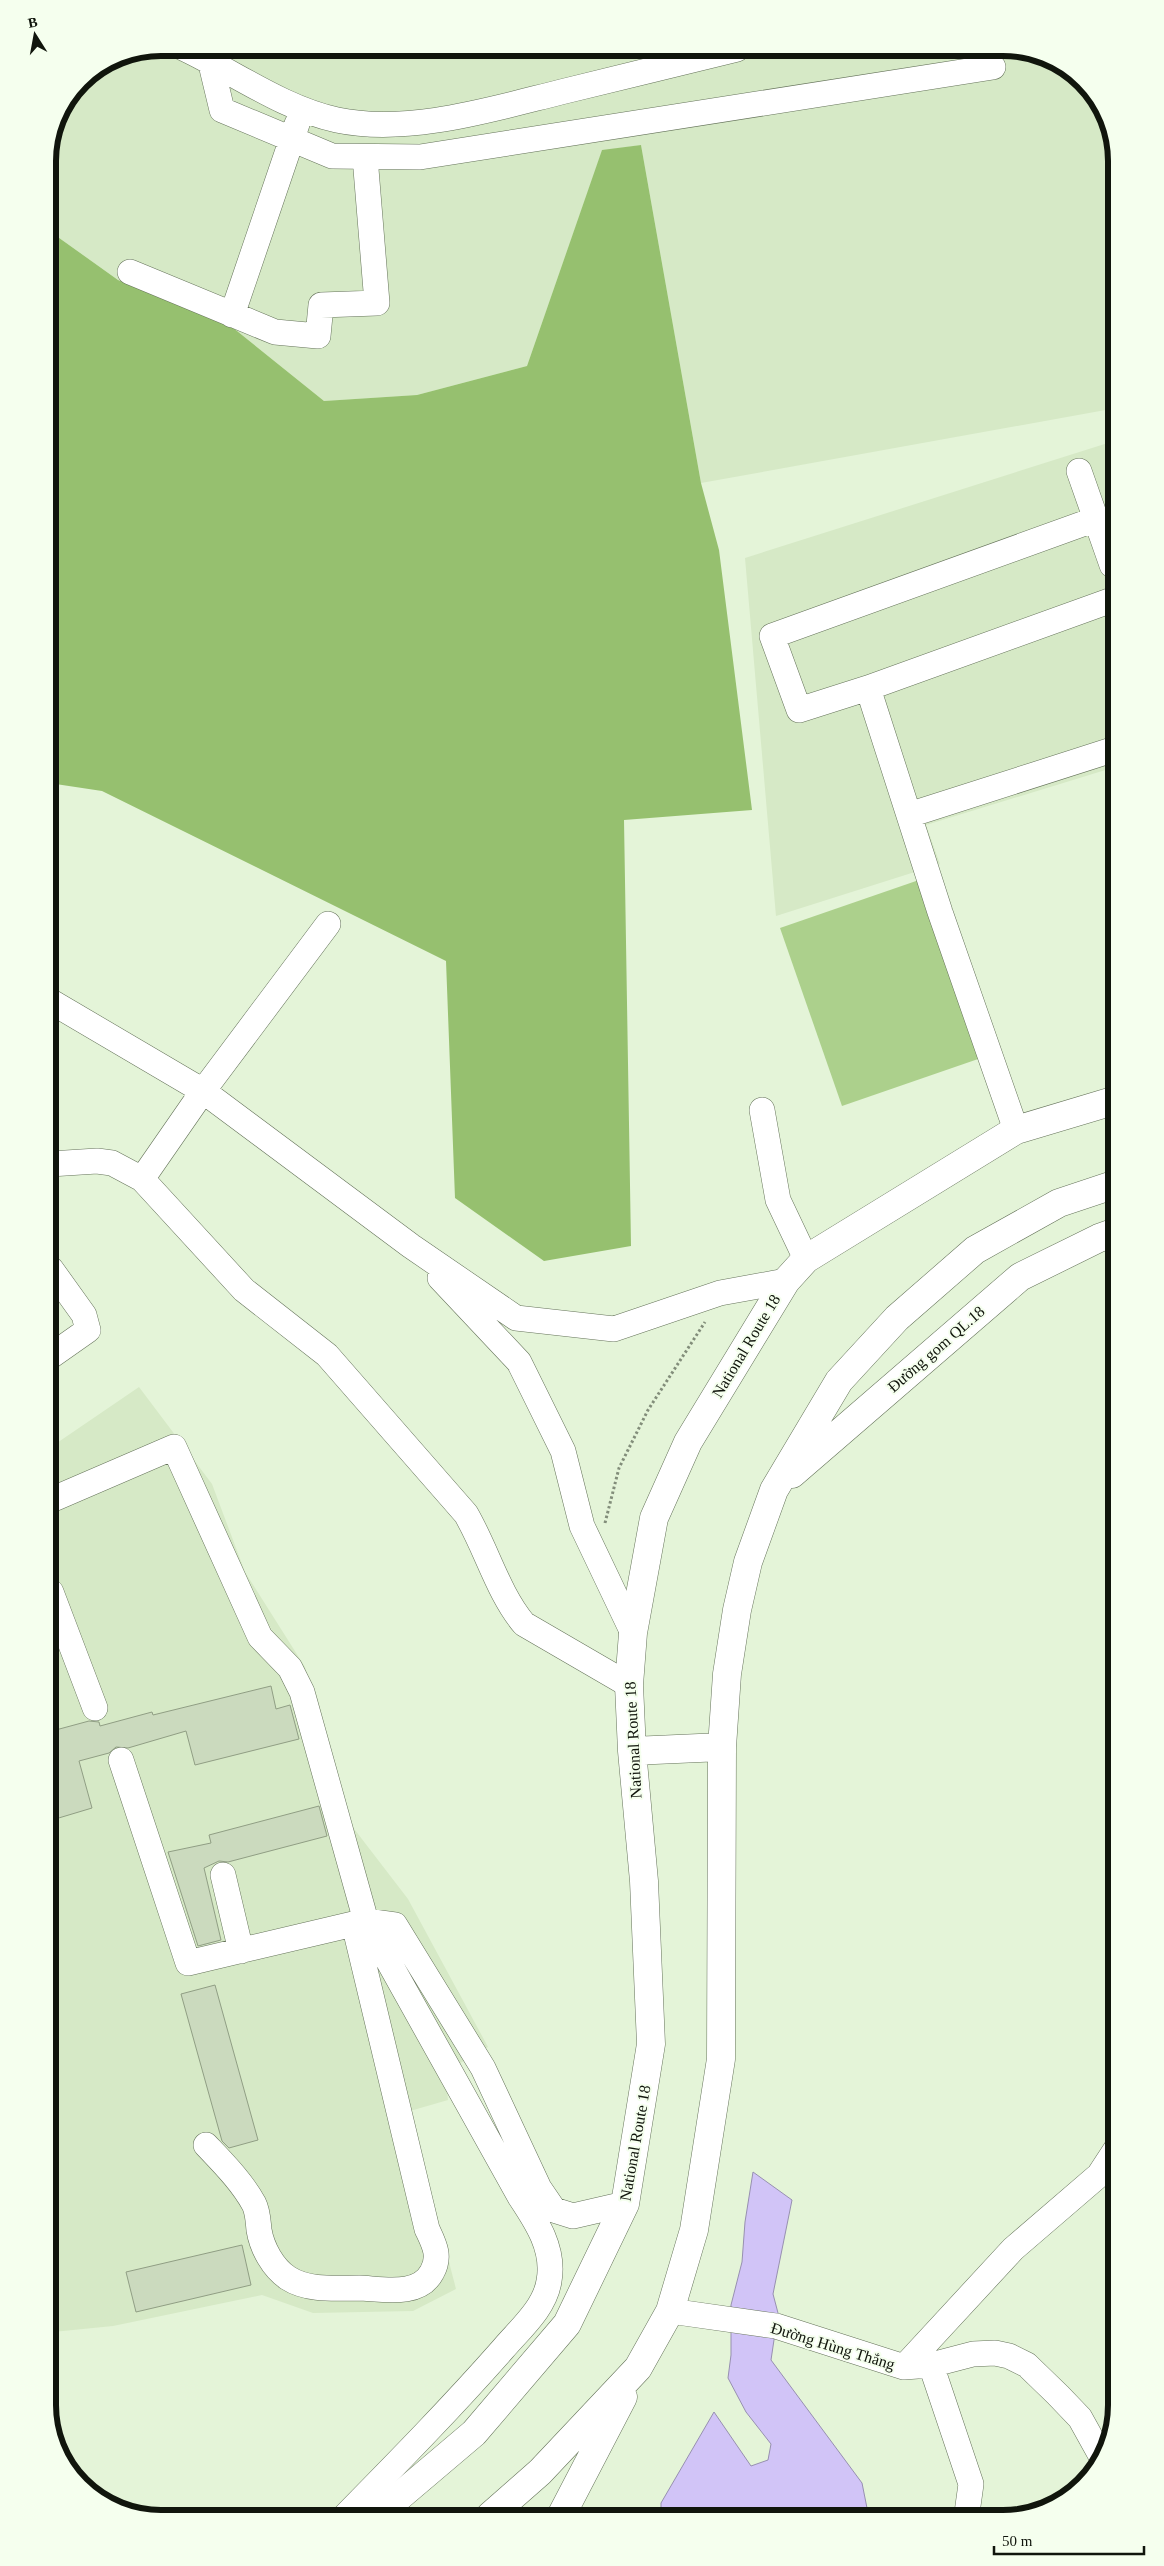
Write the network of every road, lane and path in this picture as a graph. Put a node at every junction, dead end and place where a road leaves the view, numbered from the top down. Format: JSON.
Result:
{"nodes":[{"id":1,"x":201,"y":56,"type":"edge"},
{"id":2,"x":708,"y":56,"type":"edge"},
{"id":3,"x":210,"y":60,"type":"junction"},
{"id":4,"x":993,"y":67,"type":"dead end"},
{"id":5,"x":302,"y":110,"type":"junction"},
{"id":6,"x":292,"y":140,"type":"junction"},
{"id":7,"x":365,"y":157,"type":"junction"},
{"id":8,"x":130,"y":272,"type":"dead end"},
{"id":9,"x":232,"y":316,"type":"junction"},
{"id":10,"x":1079,"y":471,"type":"dead end"},
{"id":11,"x":1096,"y":519,"type":"junction"},
{"id":12,"x":1108,"y":554,"type":"edge"},
{"id":13,"x":1108,"y":601,"type":"edge"},
{"id":14,"x":868,"y":688,"type":"junction"},
{"id":15,"x":1108,"y":751,"type":"edge"},
{"id":16,"x":909,"y":815,"type":"junction"},
{"id":17,"x":328,"y":924,"type":"dead end"},
{"id":18,"x":56,"y":1005,"type":"edge"},
{"id":19,"x":203,"y":1091,"type":"junction"},
{"id":20,"x":1108,"y":1102,"type":"edge"},
{"id":21,"x":762,"y":1110,"type":"dead end"},
{"id":22,"x":1016,"y":1130,"type":"junction"},
{"id":23,"x":56,"y":1164,"type":"edge"},
{"id":24,"x":142,"y":1179,"type":"junction"},
{"id":25,"x":1108,"y":1187,"type":"edge"},
{"id":26,"x":1108,"y":1235,"type":"edge"},
{"id":27,"x":411,"y":1246,"type":"junction"},
{"id":28,"x":806,"y":1259,"type":"junction"},
{"id":29,"x":56,"y":1276,"type":"edge"},
{"id":30,"x":786,"y":1281,"type":"junction"},
{"id":31,"x":707,"y":1320,"type":"dead end"},
{"id":32,"x":56,"y":1352,"type":"edge"},
{"id":33,"x":774,"y":1490,"type":"junction"},
{"id":34,"x":56,"y":1498,"type":"edge"},
{"id":35,"x":605,"y":1524,"type":"dead end"},
{"id":36,"x":56,"y":1603,"type":"edge"},
{"id":37,"x":633,"y":1634,"type":"junction"},
{"id":38,"x":629,"y":1685,"type":"junction"},
{"id":39,"x":95,"y":1708,"type":"dead end"},
{"id":40,"x":722,"y":1747,"type":"junction"},
{"id":41,"x":632,"y":1751,"type":"junction"},
{"id":42,"x":120,"y":1760,"type":"dead end"},
{"id":43,"x":222,"y":1875,"type":"dead end"},
{"id":44,"x":360,"y":1922,"type":"junction"},
{"id":45,"x":241,"y":1951,"type":"junction"},
{"id":46,"x":206,"y":2145,"type":"dead end"},
{"id":47,"x":1108,"y":2161,"type":"edge"},
{"id":48,"x":625,"y":2204,"type":"junction"},
{"id":49,"x":670,"y":2310,"type":"junction"},
{"id":50,"x":931,"y":2365,"type":"junction"},
{"id":51,"x":904,"y":2367,"type":"junction"},
{"id":52,"x":638,"y":2368,"type":"junction"},
{"id":53,"x":1098,"y":2450,"type":"edge"},
{"id":54,"x":351,"y":2510,"type":"edge"},
{"id":55,"x":383,"y":2510,"type":"edge"},
{"id":56,"x":497,"y":2510,"type":"edge"},
{"id":57,"x":564,"y":2510,"type":"edge"},
{"id":58,"x":967,"y":2510,"type":"edge"}],
"edges":[{"from":1,"to":3,"type":"street"},
{"from":2,"to":5,"type":"street"},
{"from":3,"to":5,"type":"street"},
{"from":3,"to":6,"type":"street"},
{"from":4,"to":7,"type":"street"},
{"from":5,"to":6,"type":"street"},
{"from":6,"to":7,"type":"street"},
{"from":6,"to":9,"type":"street"},
{"from":7,"to":9,"type":"street"},
{"from":8,"to":9,"type":"street"},
{"from":10,"to":11,"type":"street"},
{"from":11,"to":12,"type":"street"},
{"from":11,"to":14,"type":"street"},
{"from":13,"to":14,"type":"street"},
{"from":14,"to":16,"type":"street"},
{"from":15,"to":16,"type":"street"},
{"from":16,"to":22,"type":"street"},
{"from":17,"to":19,"type":"street"},
{"from":18,"to":19,"type":"street"},
{"from":19,"to":24,"type":"street"},
{"from":19,"to":27,"type":"street"},
{"from":20,"to":22,"type":"highway","name":"National Route 18"},
{"from":21,"to":28,"type":"street"},
{"from":22,"to":28,"type":"highway","name":"National Route 18"},
{"from":23,"to":24,"type":"street"},
{"from":24,"to":38,"type":"street"},
{"from":25,"to":33,"type":"highway"},
{"from":26,"to":33,"type":"highway","name":"Đường gom QL.18"},
{"from":27,"to":30,"type":"street"},
{"from":27,"to":37,"type":"street"},
{"from":28,"to":30,"type":"highway","name":"National Route 18"},
{"from":29,"to":32,"type":"street"},
{"from":30,"to":37,"type":"highway","name":"National Route 18"},
{"from":31,"to":35,"type":"path"},
{"from":33,"to":40,"type":"highway"},
{"from":34,"to":44,"type":"street"},
{"from":36,"to":39,"type":"street"},
{"from":37,"to":38,"type":"highway","name":"National Route 18"},
{"from":38,"to":41,"type":"highway","name":"National Route 18"},
{"from":40,"to":41,"type":"highway"},
{"from":40,"to":49,"type":"highway"},
{"from":41,"to":48,"type":"highway","name":"National Route 18"},
{"from":42,"to":45,"type":"street"},
{"from":43,"to":45,"type":"street"},
{"from":44,"to":45,"type":"street"},
{"from":44,"to":46,"type":"street"},
{"from":44,"to":48,"type":"street"},
{"from":44,"to":54,"type":"street"},
{"from":47,"to":51,"type":"street"},
{"from":48,"to":55,"type":"highway","name":"National Route 18"},
{"from":49,"to":51,"type":"street","name":"Đường Hùng Thắng"},
{"from":49,"to":52,"type":"highway"},
{"from":50,"to":51,"type":"street","name":"Đường Hùng Thắng"},
{"from":50,"to":53,"type":"street","name":"Đường Hùng Thắng"},
{"from":50,"to":58,"type":"street"},
{"from":52,"to":56,"type":"highway"},
{"from":52,"to":57,"type":"highway"}]}
